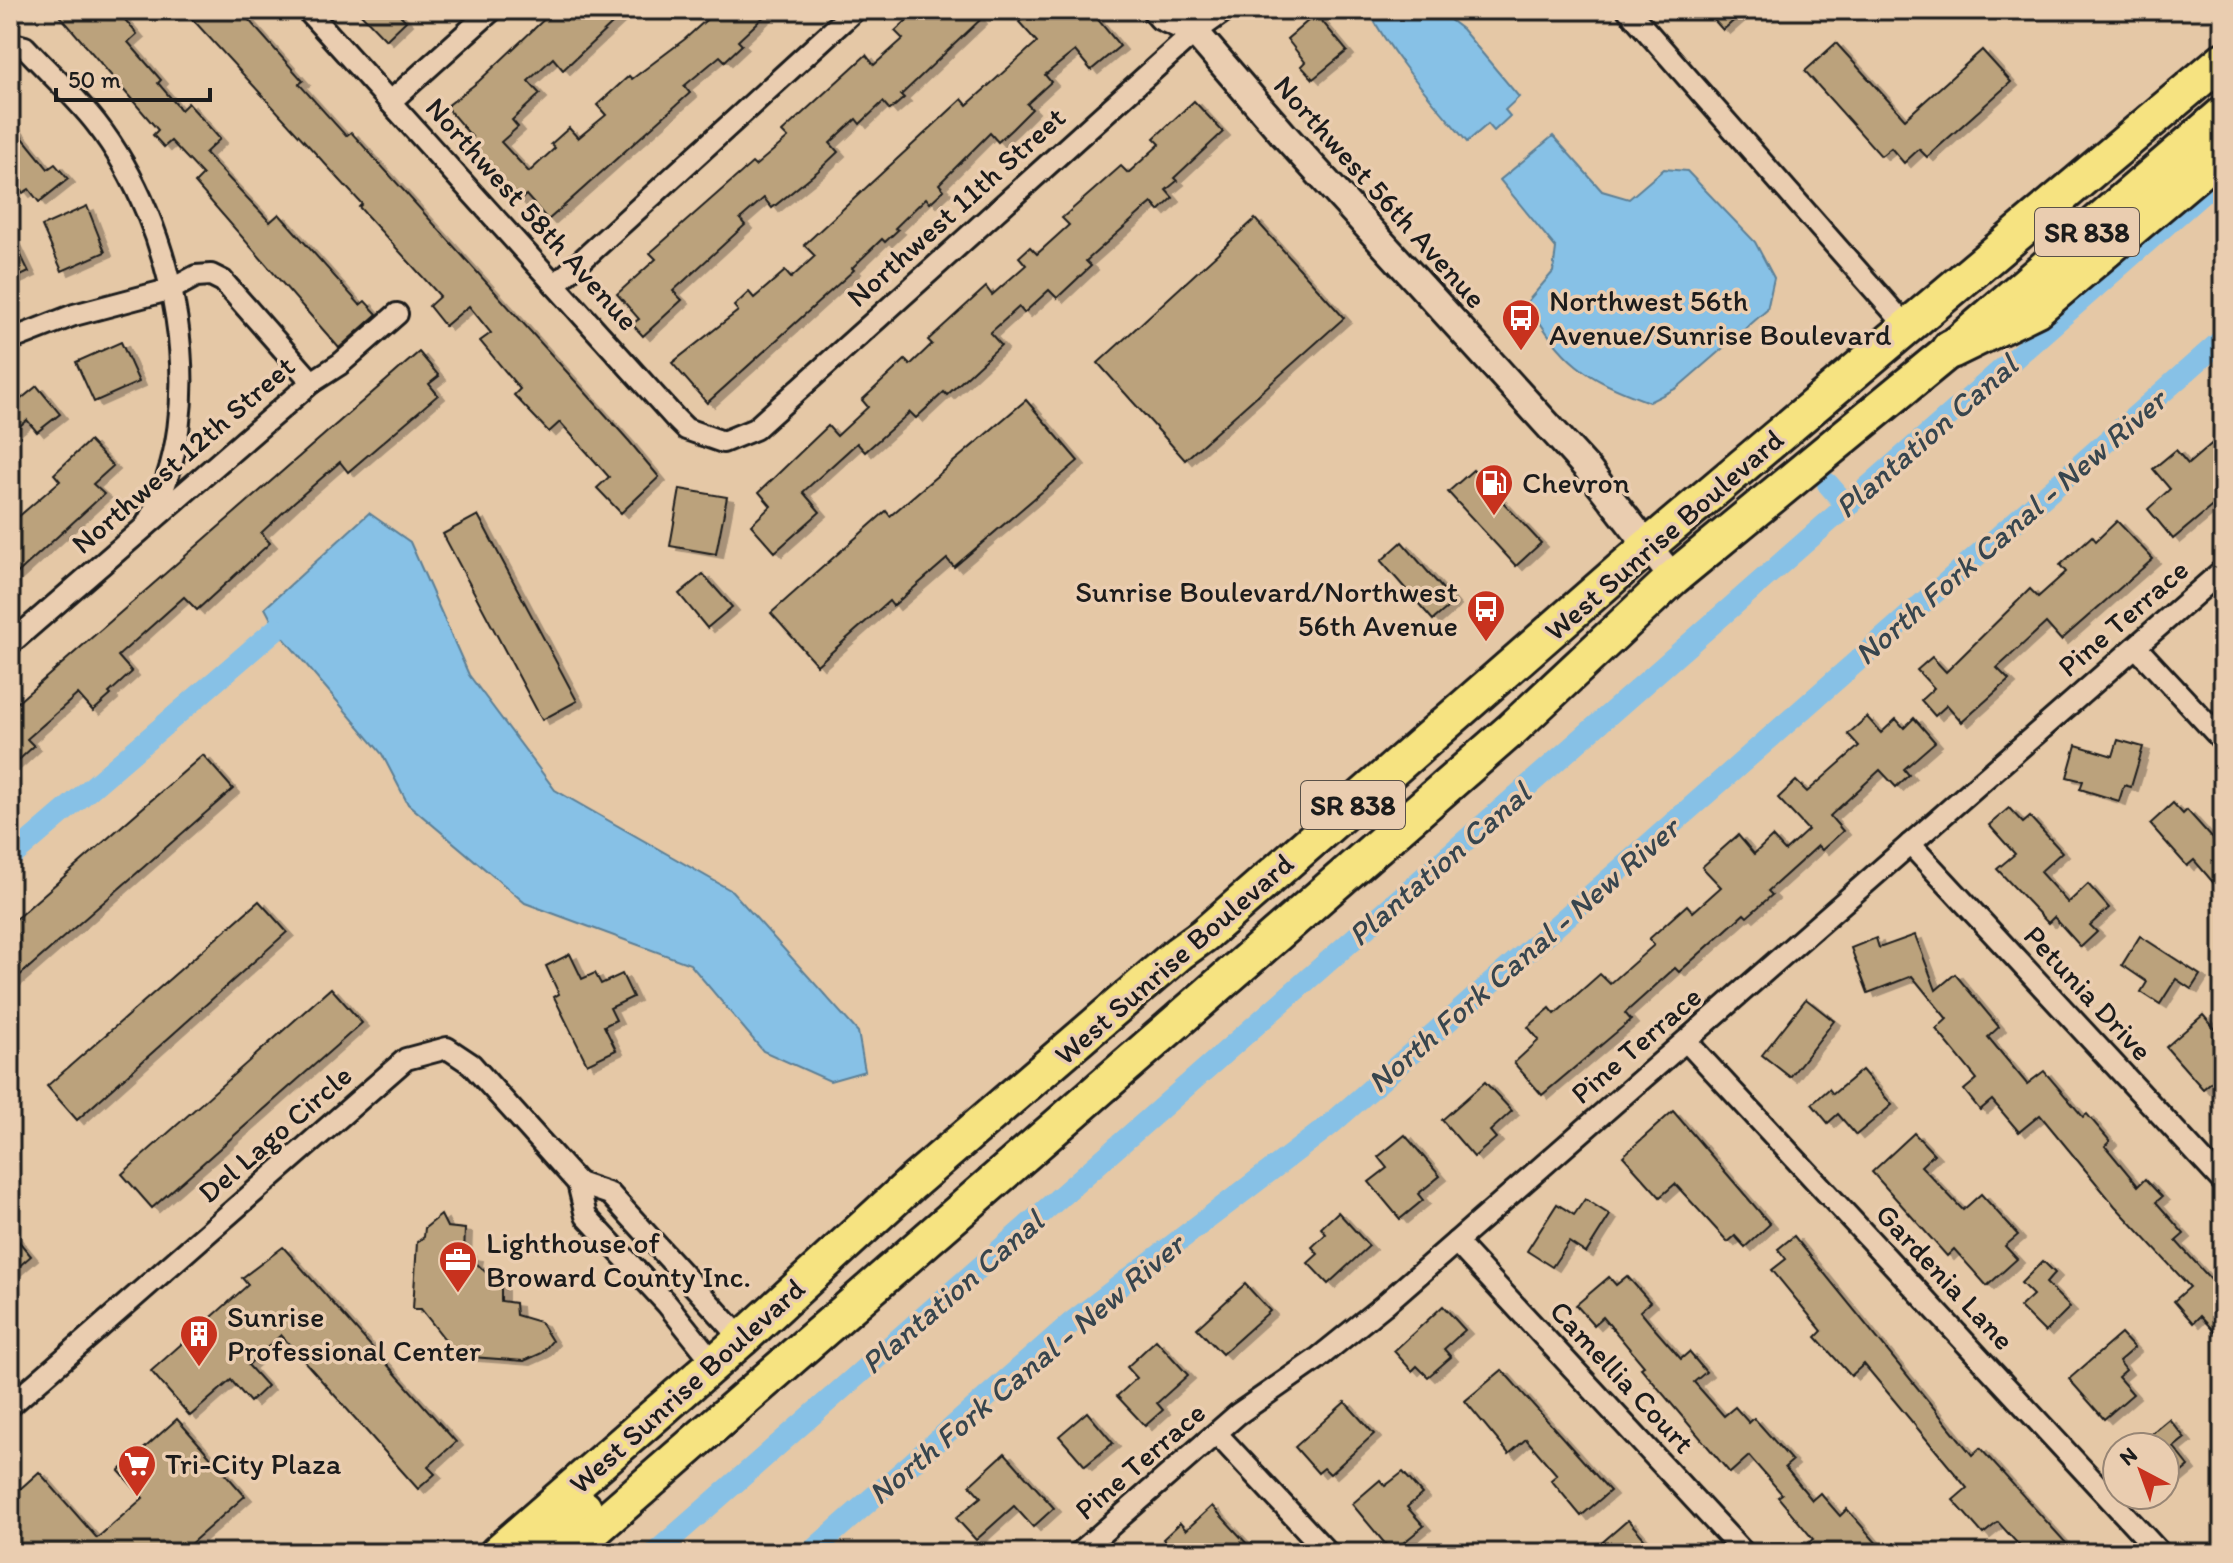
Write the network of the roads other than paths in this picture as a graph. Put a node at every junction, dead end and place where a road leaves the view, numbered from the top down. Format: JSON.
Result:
{"nodes":[{"id":1,"x":307,"y":10,"type":"edge"},
{"id":2,"x":492,"y":10,"type":"edge"},
{"id":3,"x":855,"y":10,"type":"edge"},
{"id":4,"x":1156,"y":10,"type":"edge"},
{"id":5,"x":1226,"y":10,"type":"edge"},
{"id":6,"x":1628,"y":10,"type":"edge"},
{"id":7,"x":1190,"y":21,"type":"edge"},
{"id":8,"x":10,"y":43,"type":"edge"},
{"id":9,"x":2223,"y":60,"type":"edge"},
{"id":10,"x":390,"y":102,"type":"junction"},
{"id":11,"x":2223,"y":114,"type":"edge"},
{"id":12,"x":2223,"y":149,"type":"edge"},
{"id":13,"x":555,"y":285,"type":"junction"},
{"id":14,"x":172,"y":289,"type":"junction"},
{"id":15,"x":397,"y":314,"type":"dead end"},
{"id":16,"x":1908,"y":328,"type":"junction"},
{"id":17,"x":10,"y":340,"type":"edge"},
{"id":18,"x":1951,"y":349,"type":"junction"},
{"id":19,"x":312,"y":382,"type":"junction"},
{"id":20,"x":723,"y":442,"type":"joint"},
{"id":21,"x":146,"y":525,"type":"junction"},
{"id":22,"x":1648,"y":546,"type":"junction"},
{"id":23,"x":2223,"y":570,"type":"edge"},
{"id":24,"x":1673,"y":578,"type":"junction"},
{"id":25,"x":10,"y":644,"type":"edge"},
{"id":26,"x":2136,"y":647,"type":"junction"},
{"id":27,"x":2223,"y":741,"type":"edge"},
{"id":28,"x":1910,"y":844,"type":"junction"},
{"id":29,"x":1204,"y":935,"type":"junction"},
{"id":30,"x":1686,"y":1041,"type":"junction"},
{"id":31,"x":1122,"y":1071,"type":"junction"},
{"id":32,"x":2223,"y":1182,"type":"edge"},
{"id":33,"x":578,"y":1183,"type":"junction"},
{"id":34,"x":912,"y":1183,"type":"junction"},
{"id":35,"x":1456,"y":1242,"type":"junction"},
{"id":36,"x":742,"y":1339,"type":"junction"},
{"id":37,"x":714,"y":1363,"type":"junction"},
{"id":38,"x":779,"y":1368,"type":"junction"},
{"id":39,"x":10,"y":1406,"type":"edge"},
{"id":40,"x":1217,"y":1434,"type":"junction"},
{"id":41,"x":497,"y":1553,"type":"edge"},
{"id":42,"x":533,"y":1553,"type":"edge"},
{"id":43,"x":568,"y":1553,"type":"edge"},
{"id":44,"x":1079,"y":1553,"type":"edge"},
{"id":45,"x":1328,"y":1553,"type":"edge"},
{"id":46,"x":1744,"y":1553,"type":"edge"},
{"id":47,"x":2160,"y":1553,"type":"edge"}],
"edges":[{"from":1,"to":10,"type":"street","name":"Northwest 58th Avenue"},
{"from":2,"to":10,"type":"street"},
{"from":3,"to":13,"type":"street"},
{"from":4,"to":7,"type":"street","name":"Northwest 56th Avenue"},
{"from":5,"to":7,"type":"street","name":"Northwest 11th Street"},
{"from":6,"to":16,"type":"street"},
{"from":7,"to":20,"type":"street","name":"Northwest 11th Street"},
{"from":7,"to":22,"type":"street","name":"Northwest 56th Avenue"},
{"from":8,"to":14,"type":"street"},
{"from":9,"to":16,"type":"highway","name":"West Sunrise Boulevard","number":"SR 838"},
{"from":10,"to":13,"type":"street","name":"Northwest 58th Avenue"},
{"from":11,"to":18,"type":"highway","name":"West Sunrise Boulevard","number":"SR 838"},
{"from":12,"to":18,"type":"highway"},
{"from":13,"to":20,"type":"street","name":"Northwest 58th Avenue"},
{"from":14,"to":17,"type":"street"},
{"from":14,"to":19,"type":"street"},
{"from":14,"to":21,"type":"street"},
{"from":15,"to":19,"type":"street","name":"Northwest 12th Street"},
{"from":16,"to":22,"type":"highway","name":"West Sunrise Boulevard","number":"SR 838"},
{"from":18,"to":24,"type":"highway","name":"West Sunrise Boulevard","number":"SR 838"},
{"from":19,"to":21,"type":"street","name":"Northwest 12th Street"},
{"from":21,"to":25,"type":"street","name":"Northwest 12th Street"},
{"from":22,"to":24,"type":"street","name":"Northwest 56th Avenue"},
{"from":22,"to":29,"type":"highway","name":"West Sunrise Boulevard","number":"SR 838"},
{"from":23,"to":26,"type":"street","name":"Pine Terrace"},
{"from":24,"to":31,"type":"highway","name":"West Sunrise Boulevard","number":"SR 838"},
{"from":26,"to":27,"type":"street"},
{"from":26,"to":28,"type":"street","name":"Pine Terrace"},
{"from":28,"to":30,"type":"street","name":"Pine Terrace"},
{"from":28,"to":32,"type":"street","name":"Petunia Drive"},
{"from":29,"to":31,"type":"highway"},
{"from":29,"to":34,"type":"highway","name":"West Sunrise Boulevard","number":"SR 838"},
{"from":30,"to":35,"type":"street","name":"Pine Terrace"},
{"from":30,"to":47,"type":"street","name":"Gardenia Lane"},
{"from":31,"to":38,"type":"highway","name":"West Sunrise Boulevard","number":"SR 838"},
{"from":33,"to":36,"type":"street","name":"Del Lago Circle"},
{"from":33,"to":37,"type":"street","name":"Del Lago Circle"},
{"from":33,"to":39,"type":"street","name":"Del Lago Circle"},
{"from":34,"to":36,"type":"highway","name":"West Sunrise Boulevard","number":"SR 838"},
{"from":34,"to":38,"type":"highway"},
{"from":35,"to":40,"type":"street","name":"Pine Terrace"},
{"from":35,"to":46,"type":"street","name":"Camellia Court"},
{"from":36,"to":37,"type":"highway","name":"West Sunrise Boulevard","number":"SR 838"},
{"from":36,"to":42,"type":"highway"},
{"from":37,"to":41,"type":"highway","name":"West Sunrise Boulevard","number":"SR 838"},
{"from":38,"to":43,"type":"highway","name":"West Sunrise Boulevard","number":"SR 838"},
{"from":40,"to":44,"type":"street","name":"Pine Terrace"},
{"from":40,"to":45,"type":"street"}]}
